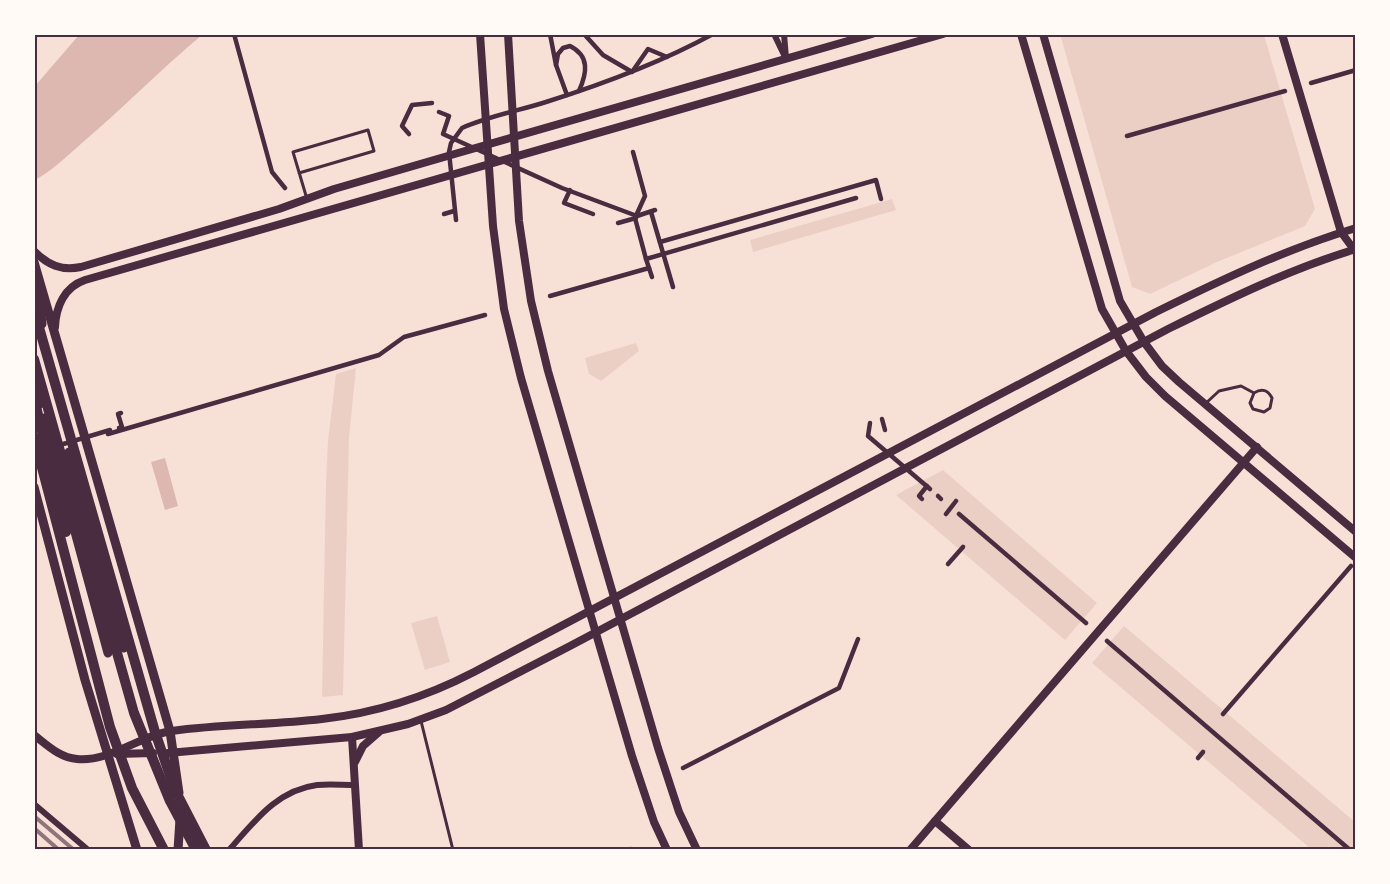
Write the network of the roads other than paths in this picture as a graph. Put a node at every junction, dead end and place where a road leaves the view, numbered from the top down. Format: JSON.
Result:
{"nodes":[{"id":1,"x":234,"y":34,"type":"edge"},
{"id":2,"x":480,"y":34,"type":"edge"},
{"id":3,"x":507,"y":34,"type":"edge"},
{"id":4,"x":550,"y":34,"type":"edge"},
{"id":5,"x":584,"y":34,"type":"edge"},
{"id":6,"x":712,"y":34,"type":"edge"},
{"id":7,"x":774,"y":34,"type":"edge"},
{"id":8,"x":784,"y":34,"type":"edge"},
{"id":9,"x":872,"y":34,"type":"edge"},
{"id":10,"x":943,"y":34,"type":"edge"},
{"id":11,"x":1021,"y":34,"type":"edge"},
{"id":12,"x":1043,"y":34,"type":"edge"},
{"id":13,"x":1282,"y":34,"type":"edge"},
{"id":14,"x":668,"y":58,"type":"junction"},
{"id":15,"x":786,"y":59,"type":"junction"},
{"id":16,"x":556,"y":65,"type":"junction"},
{"id":17,"x":1356,"y":70,"type":"edge"},
{"id":18,"x":632,"y":72,"type":"junction"},
{"id":19,"x":562,"y":83,"type":"junction"},
{"id":20,"x":1311,"y":83,"type":"dead end"},
{"id":21,"x":554,"y":86,"type":"dead end"},
{"id":22,"x":579,"y":91,"type":"junction"},
{"id":23,"x":1285,"y":91,"type":"dead end"},
{"id":24,"x":567,"y":95,"type":"junction"},
{"id":25,"x":432,"y":103,"type":"dead end"},
{"id":26,"x":399,"y":112,"type":"dead end"},
{"id":27,"x":439,"y":112,"type":"dead end"},
{"id":28,"x":406,"y":116,"type":"junction"},
{"id":29,"x":409,"y":134,"type":"dead end"},
{"id":30,"x":1127,"y":136,"type":"dead end"},
{"id":31,"x":512,"y":137,"type":"junction"},
{"id":32,"x":454,"y":138,"type":"junction"},
{"id":33,"x":486,"y":145,"type":"junction"},
{"id":34,"x":633,"y":152,"type":"dead end"},
{"id":35,"x":514,"y":157,"type":"junction"},
{"id":36,"x":488,"y":164,"type":"junction"},
{"id":37,"x":299,"y":173,"type":"junction"},
{"id":38,"x":285,"y":188,"type":"dead end"},
{"id":39,"x":570,"y":190,"type":"junction"},
{"id":40,"x":856,"y":198,"type":"dead end"},
{"id":41,"x":307,"y":199,"type":"junction"},
{"id":42,"x":881,"y":199,"type":"dead end"},
{"id":43,"x":454,"y":211,"type":"junction"},
{"id":44,"x":651,"y":212,"type":"junction"},
{"id":45,"x":444,"y":214,"type":"dead end"},
{"id":46,"x":592,"y":214,"type":"dead end"},
{"id":47,"x":635,"y":218,"type":"junction"},
{"id":48,"x":456,"y":220,"type":"dead end"},
{"id":49,"x":618,"y":223,"type":"dead end"},
{"id":50,"x":1356,"y":228,"type":"edge"},
{"id":51,"x":1341,"y":232,"type":"junction"},
{"id":52,"x":660,"y":242,"type":"junction"},
{"id":53,"x":1355,"y":250,"type":"edge"},
{"id":54,"x":34,"y":251,"type":"edge"},
{"id":55,"x":646,"y":259,"type":"junction"},
{"id":56,"x":35,"y":265,"type":"edge"},
{"id":57,"x":649,"y":268,"type":"junction"},
{"id":58,"x":652,"y":277,"type":"dead end"},
{"id":59,"x":673,"y":287,"type":"dead end"},
{"id":60,"x":550,"y":296,"type":"dead end"},
{"id":61,"x":34,"y":310,"type":"edge"},
{"id":62,"x":485,"y":315,"type":"dead end"},
{"id":63,"x":1133,"y":324,"type":"junction"},
{"id":64,"x":55,"y":332,"type":"junction"},
{"id":65,"x":1116,"y":334,"type":"junction"},
{"id":66,"x":1144,"y":342,"type":"junction"},
{"id":67,"x":1126,"y":351,"type":"junction"},
{"id":68,"x":34,"y":359,"type":"edge"},
{"id":69,"x":34,"y":384,"type":"edge"},
{"id":70,"x":1254,"y":393,"type":"junction"},
{"id":71,"x":34,"y":398,"type":"edge"},
{"id":72,"x":1205,"y":404,"type":"junction"},
{"id":73,"x":121,"y":413,"type":"dead end"},
{"id":74,"x":882,"y":419,"type":"dead end"},
{"id":75,"x":870,"y":423,"type":"dead end"},
{"id":76,"x":885,"y":430,"type":"dead end"},
{"id":77,"x":108,"y":434,"type":"dead end"},
{"id":78,"x":34,"y":437,"type":"edge"},
{"id":79,"x":1257,"y":447,"type":"junction"},
{"id":80,"x":34,"y":452,"type":"edge"},
{"id":81,"x":1244,"y":462,"type":"junction"},
{"id":82,"x":34,"y":487,"type":"edge"},
{"id":83,"x":922,"y":499,"type":"dead end"},
{"id":84,"x":957,"y":501,"type":"dead end"},
{"id":85,"x":946,"y":514,"type":"dead end"},
{"id":86,"x":959,"y":514,"type":"dead end"},
{"id":87,"x":1356,"y":532,"type":"edge"},
{"id":88,"x":963,"y":547,"type":"dead end"},
{"id":89,"x":1356,"y":558,"type":"edge"},
{"id":90,"x":948,"y":564,"type":"dead end"},
{"id":91,"x":1350,"y":566,"type":"dead end"},
{"id":92,"x":615,"y":598,"type":"junction"},
{"id":93,"x":589,"y":612,"type":"junction"},
{"id":94,"x":621,"y":619,"type":"junction"},
{"id":95,"x":82,"y":620,"type":"junction"},
{"id":96,"x":1086,"y":623,"type":"dead end"},
{"id":97,"x":595,"y":632,"type":"junction"},
{"id":98,"x":858,"y":639,"type":"dead end"},
{"id":99,"x":1107,"y":641,"type":"dead end"},
{"id":100,"x":124,"y":648,"type":"dead end"},
{"id":101,"x":108,"y":652,"type":"dead end"},
{"id":102,"x":1223,"y":714,"type":"dead end"},
{"id":103,"x":421,"y":719,"type":"junction"},
{"id":104,"x":382,"y":730,"type":"junction"},
{"id":105,"x":170,"y":731,"type":"junction"},
{"id":106,"x":34,"y":735,"type":"edge"},
{"id":107,"x":352,"y":737,"type":"junction"},
{"id":108,"x":174,"y":752,"type":"junction"},
{"id":109,"x":1203,"y":752,"type":"dead end"},
{"id":110,"x":106,"y":755,"type":"junction"},
{"id":111,"x":1198,"y":758,"type":"dead end"},
{"id":112,"x":353,"y":766,"type":"junction"},
{"id":113,"x":683,"y":768,"type":"dead end"},
{"id":114,"x":355,"y":785,"type":"junction"},
{"id":115,"x":34,"y":804,"type":"edge"},
{"id":116,"x":935,"y":820,"type":"junction"},
{"id":117,"x":87,"y":849,"type":"edge"},
{"id":118,"x":137,"y":849,"type":"edge"},
{"id":119,"x":164,"y":849,"type":"edge"},
{"id":120,"x":178,"y":849,"type":"edge"},
{"id":121,"x":196,"y":849,"type":"edge"},
{"id":122,"x":206,"y":849,"type":"edge"},
{"id":123,"x":229,"y":849,"type":"edge"},
{"id":124,"x":359,"y":849,"type":"edge"},
{"id":125,"x":453,"y":849,"type":"edge"},
{"id":126,"x":667,"y":849,"type":"edge"},
{"id":127,"x":697,"y":849,"type":"edge"},
{"id":128,"x":910,"y":849,"type":"edge"},
{"id":129,"x":969,"y":849,"type":"edge"},
{"id":130,"x":1350,"y":849,"type":"edge"}],
"edges":[{"from":1,"to":38,"type":"street"},
{"from":2,"to":33,"type":"street"},
{"from":3,"to":31,"type":"street"},
{"from":4,"to":16,"type":"street"},
{"from":5,"to":18,"type":"street"},
{"from":6,"to":14,"type":"street"},
{"from":7,"to":15,"type":"street"},
{"from":8,"to":15,"type":"street"},
{"from":9,"to":15,"type":"street"},
{"from":10,"to":35,"type":"street"},
{"from":11,"to":65,"type":"street"},
{"from":12,"to":63,"type":"street"},
{"from":13,"to":51,"type":"street"},
{"from":14,"to":18,"type":"street"},
{"from":14,"to":18,"type":"street"},
{"from":15,"to":31,"type":"street"},
{"from":16,"to":19,"type":"street"},
{"from":16,"to":22,"type":"street"},
{"from":17,"to":20,"type":"street"},
{"from":18,"to":22,"type":"street"},
{"from":19,"to":21,"type":"street"},
{"from":19,"to":24,"type":"street"},
{"from":22,"to":24,"type":"street"},
{"from":23,"to":30,"type":"street"},
{"from":24,"to":32,"type":"street"},
{"from":25,"to":28,"type":"street"},
{"from":26,"to":28,"type":"street"},
{"from":27,"to":32,"type":"street"},
{"from":28,"to":29,"type":"street"},
{"from":31,"to":33,"type":"street"},
{"from":31,"to":35,"type":"street"},
{"from":32,"to":39,"type":"street"},
{"from":32,"to":43,"type":"street"},
{"from":33,"to":36,"type":"street"},
{"from":33,"to":41,"type":"street"},
{"from":34,"to":47,"type":"street"},
{"from":35,"to":36,"type":"street"},
{"from":35,"to":92,"type":"street"},
{"from":36,"to":64,"type":"street"},
{"from":36,"to":93,"type":"street"},
{"from":37,"to":37,"type":"lane"},
{"from":37,"to":41,"type":"lane"},
{"from":39,"to":44,"type":"street"},
{"from":39,"to":46,"type":"street"},
{"from":40,"to":55,"type":"street"},
{"from":41,"to":54,"type":"street"},
{"from":42,"to":52,"type":"street"},
{"from":43,"to":45,"type":"street"},
{"from":43,"to":48,"type":"street"},
{"from":44,"to":47,"type":"street"},
{"from":44,"to":52,"type":"street"},
{"from":47,"to":49,"type":"street"},
{"from":47,"to":55,"type":"street"},
{"from":50,"to":51,"type":"street"},
{"from":51,"to":53,"type":"street"},
{"from":51,"to":63,"type":"street"},
{"from":52,"to":59,"type":"street"},
{"from":53,"to":66,"type":"street"},
{"from":55,"to":57,"type":"street"},
{"from":56,"to":64,"type":"highway"},
{"from":56,"to":100,"type":"highway"},
{"from":57,"to":58,"type":"street"},
{"from":57,"to":60,"type":"street"},
{"from":61,"to":122,"type":"highway"},
{"from":62,"to":77,"type":"street"},
{"from":63,"to":65,"type":"street"},
{"from":63,"to":66,"type":"street"},
{"from":64,"to":105,"type":"highway"},
{"from":65,"to":67,"type":"street"},
{"from":65,"to":92,"type":"street"},
{"from":66,"to":67,"type":"street"},
{"from":66,"to":72,"type":"street"},
{"from":67,"to":81,"type":"street"},
{"from":67,"to":94,"type":"street"},
{"from":68,"to":121,"type":"highway"},
{"from":69,"to":101,"type":"highway"},
{"from":70,"to":70,"type":"lane"},
{"from":70,"to":72,"type":"lane"},
{"from":71,"to":95,"type":"highway"},
{"from":72,"to":79,"type":"street"},
{"from":73,"to":80,"type":"street"},
{"from":74,"to":76,"type":"street"},
{"from":75,"to":83,"type":"street"},
{"from":78,"to":95,"type":"highway"},
{"from":79,"to":81,"type":"street"},
{"from":79,"to":87,"type":"street"},
{"from":81,"to":89,"type":"street"},
{"from":81,"to":116,"type":"street"},
{"from":82,"to":110,"type":"highway"},
{"from":84,"to":85,"type":"street"},
{"from":86,"to":96,"type":"street"},
{"from":88,"to":90,"type":"street"},
{"from":91,"to":102,"type":"street"},
{"from":92,"to":93,"type":"street"},
{"from":92,"to":94,"type":"street"},
{"from":93,"to":97,"type":"street"},
{"from":93,"to":105,"type":"street"},
{"from":94,"to":97,"type":"street"},
{"from":94,"to":127,"type":"street"},
{"from":95,"to":119,"type":"highway"},
{"from":97,"to":103,"type":"street"},
{"from":97,"to":126,"type":"street"},
{"from":98,"to":113,"type":"street"},
{"from":99,"to":130,"type":"street"},
{"from":103,"to":104,"type":"street"},
{"from":103,"to":125,"type":"lane"},
{"from":104,"to":107,"type":"street"},
{"from":104,"to":112,"type":"street"},
{"from":105,"to":108,"type":"highway"},
{"from":105,"to":110,"type":"street"},
{"from":106,"to":110,"type":"street"},
{"from":107,"to":108,"type":"street"},
{"from":107,"to":112,"type":"street"},
{"from":108,"to":110,"type":"street"},
{"from":108,"to":120,"type":"highway"},
{"from":109,"to":111,"type":"street"},
{"from":110,"to":118,"type":"highway"},
{"from":112,"to":114,"type":"street"},
{"from":114,"to":123,"type":"street"},
{"from":114,"to":124,"type":"street"},
{"from":115,"to":117,"type":"street"},
{"from":116,"to":128,"type":"street"},
{"from":116,"to":129,"type":"street"}]}
